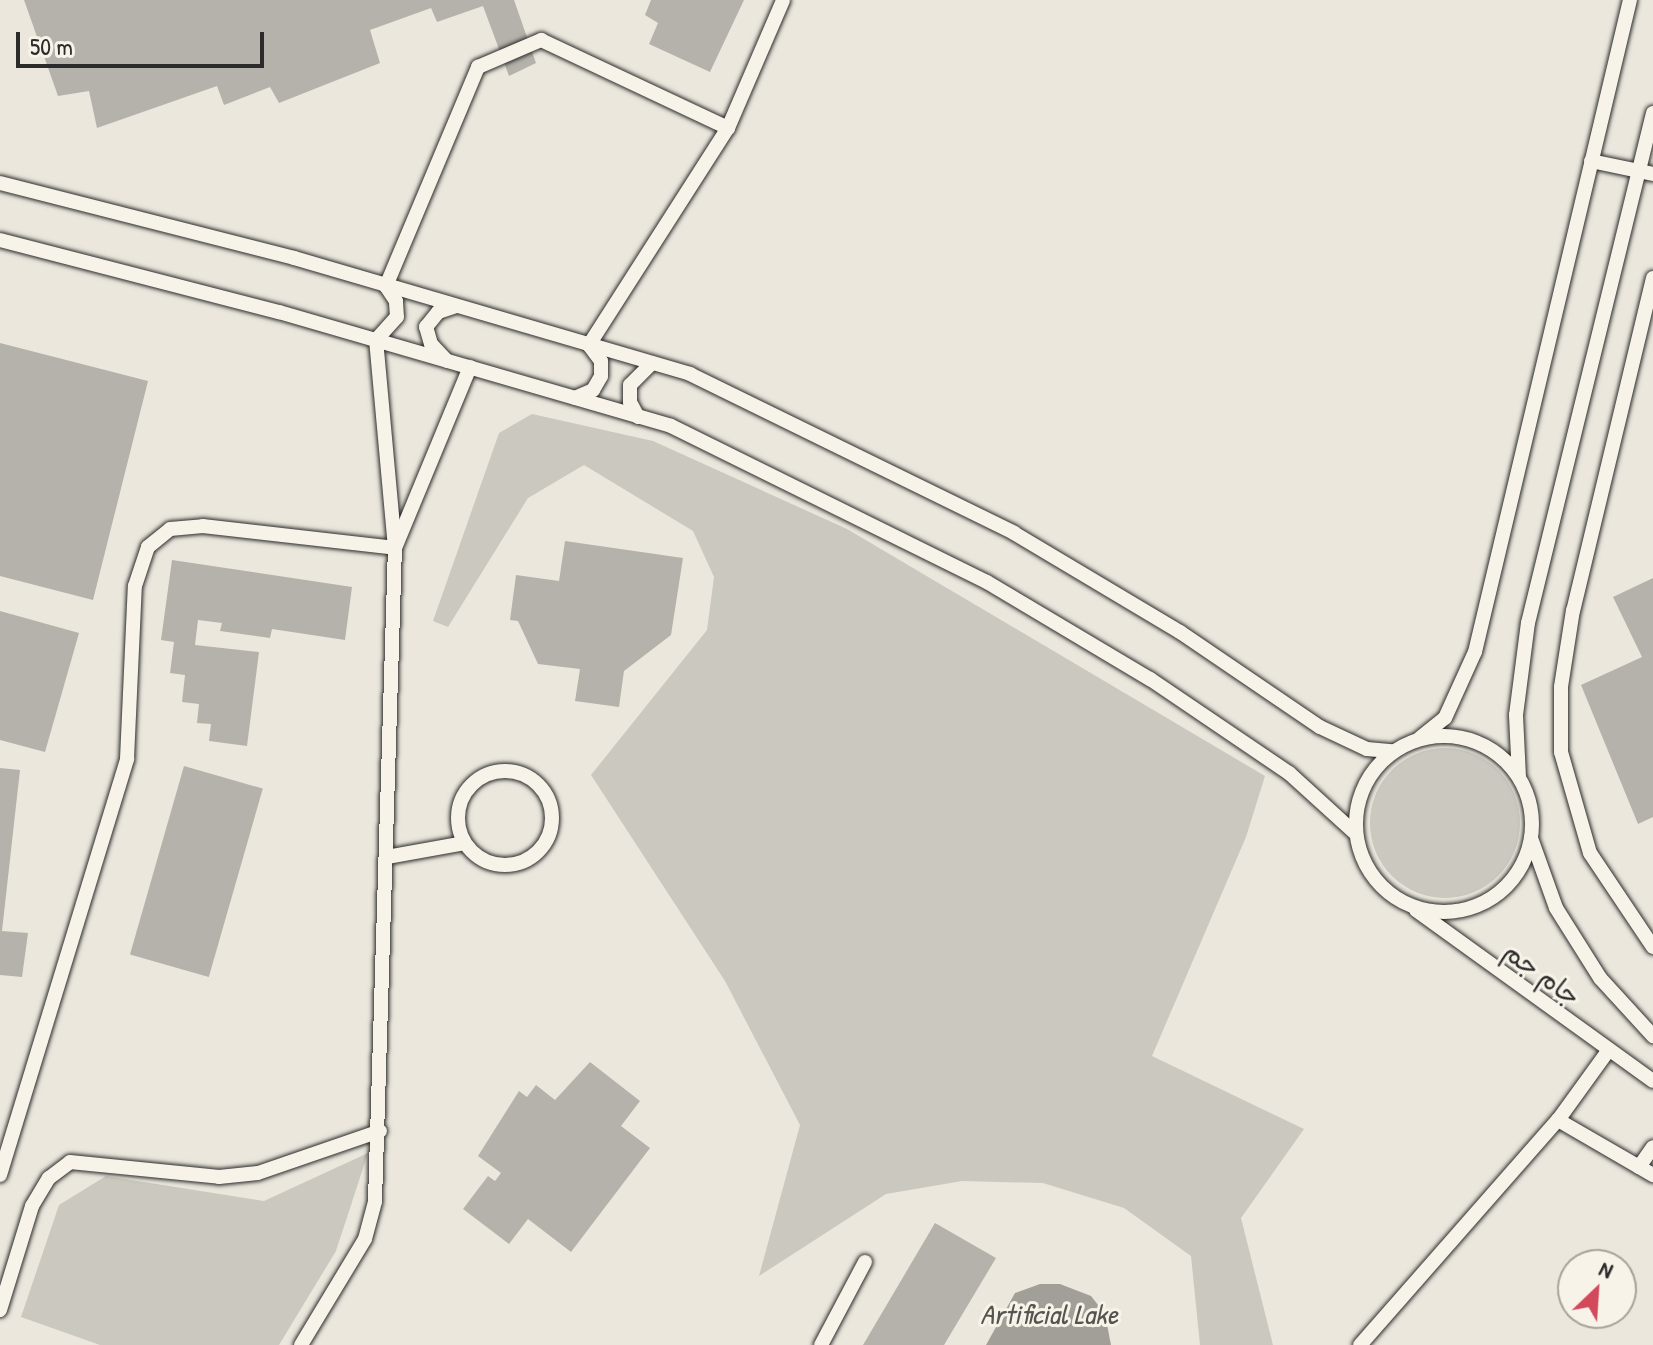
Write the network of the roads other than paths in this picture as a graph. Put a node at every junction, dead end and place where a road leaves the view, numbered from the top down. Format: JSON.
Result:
{"nodes":[{"id":1,"x":783,"y":0,"type":"edge"},
{"id":2,"x":1630,"y":0,"type":"edge"},
{"id":3,"x":1653,"y":113,"type":"edge"},
{"id":4,"x":728,"y":128,"type":"junction"},
{"id":5,"x":1591,"y":161,"type":"junction"},
{"id":6,"x":1646,"y":173,"type":"edge"},
{"id":7,"x":0,"y":183,"type":"edge"},
{"id":8,"x":0,"y":240,"type":"edge"},
{"id":9,"x":1653,"y":278,"type":"edge"},
{"id":10,"x":386,"y":286,"type":"junction"},
{"id":11,"x":457,"y":306,"type":"junction"},
{"id":12,"x":376,"y":340,"type":"junction"},
{"id":13,"x":589,"y":345,"type":"junction"},
{"id":14,"x":447,"y":361,"type":"junction"},
{"id":15,"x":652,"y":363,"type":"junction"},
{"id":16,"x":470,"y":367,"type":"junction"},
{"id":17,"x":575,"y":398,"type":"junction"},
{"id":18,"x":638,"y":417,"type":"junction"},
{"id":19,"x":395,"y":548,"type":"junction"},
{"id":20,"x":1420,"y":738,"type":"junction"},
{"id":21,"x":1392,"y":751,"type":"junction"},
{"id":22,"x":1519,"y":777,"type":"junction"},
{"id":23,"x":1355,"y":833,"type":"junction"},
{"id":24,"x":1531,"y":838,"type":"junction"},
{"id":25,"x":465,"y":843,"type":"junction"},
{"id":26,"x":387,"y":857,"type":"junction"},
{"id":27,"x":1406,"y":902,"type":"junction"},
{"id":28,"x":1653,"y":947,"type":"edge"},
{"id":29,"x":1653,"y":1036,"type":"edge"},
{"id":30,"x":1608,"y":1051,"type":"junction"},
{"id":31,"x":1653,"y":1081,"type":"edge"},
{"id":32,"x":1558,"y":1120,"type":"junction"},
{"id":33,"x":380,"y":1131,"type":"junction"},
{"id":34,"x":1653,"y":1147,"type":"edge"},
{"id":35,"x":1639,"y":1167,"type":"junction"},
{"id":36,"x":0,"y":1175,"type":"edge"},
{"id":37,"x":1653,"y":1175,"type":"edge"},
{"id":38,"x":865,"y":1262,"type":"dead end"},
{"id":39,"x":0,"y":1310,"type":"edge"},
{"id":40,"x":301,"y":1345,"type":"edge"},
{"id":41,"x":821,"y":1345,"type":"edge"},
{"id":42,"x":1360,"y":1345,"type":"edge"}],
"edges":[{"from":1,"to":4,"type":"lane"},
{"from":2,"to":5,"type":"lane"},
{"from":3,"to":6,"type":"lane"},
{"from":4,"to":10,"type":"lane"},
{"from":4,"to":13,"type":"lane"},
{"from":5,"to":6,"type":"lane"},
{"from":5,"to":20,"type":"lane"},
{"from":6,"to":22,"type":"lane"},
{"from":7,"to":10,"type":"lane"},
{"from":8,"to":12,"type":"lane"},
{"from":9,"to":28,"type":"lane"},
{"from":10,"to":11,"type":"lane"},
{"from":10,"to":12,"type":"lane"},
{"from":11,"to":13,"type":"lane"},
{"from":11,"to":14,"type":"lane"},
{"from":12,"to":14,"type":"lane"},
{"from":12,"to":19,"type":"lane"},
{"from":13,"to":15,"type":"lane"},
{"from":13,"to":17,"type":"lane"},
{"from":14,"to":16,"type":"lane"},
{"from":15,"to":18,"type":"lane"},
{"from":15,"to":21,"type":"lane"},
{"from":16,"to":17,"type":"lane"},
{"from":16,"to":19,"type":"lane"},
{"from":17,"to":18,"type":"lane"},
{"from":18,"to":23,"type":"lane"},
{"from":19,"to":26,"type":"lane"},
{"from":19,"to":36,"type":"lane"},
{"from":20,"to":21,"type":"lane"},
{"from":20,"to":22,"type":"lane"},
{"from":21,"to":23,"type":"lane"},
{"from":22,"to":24,"type":"lane"},
{"from":23,"to":27,"type":"lane"},
{"from":24,"to":27,"type":"lane"},
{"from":24,"to":29,"type":"lane","name":"جام جم"},
{"from":25,"to":25,"type":"lane"},
{"from":25,"to":26,"type":"lane"},
{"from":26,"to":33,"type":"lane"},
{"from":27,"to":30,"type":"lane","name":"جام جم"},
{"from":30,"to":31,"type":"lane","name":"جام جم"},
{"from":30,"to":32,"type":"lane"},
{"from":32,"to":35,"type":"lane"},
{"from":32,"to":42,"type":"lane"},
{"from":33,"to":39,"type":"lane"},
{"from":33,"to":40,"type":"lane"},
{"from":34,"to":35,"type":"lane"},
{"from":35,"to":37,"type":"lane"},
{"from":38,"to":41,"type":"lane"}]}
